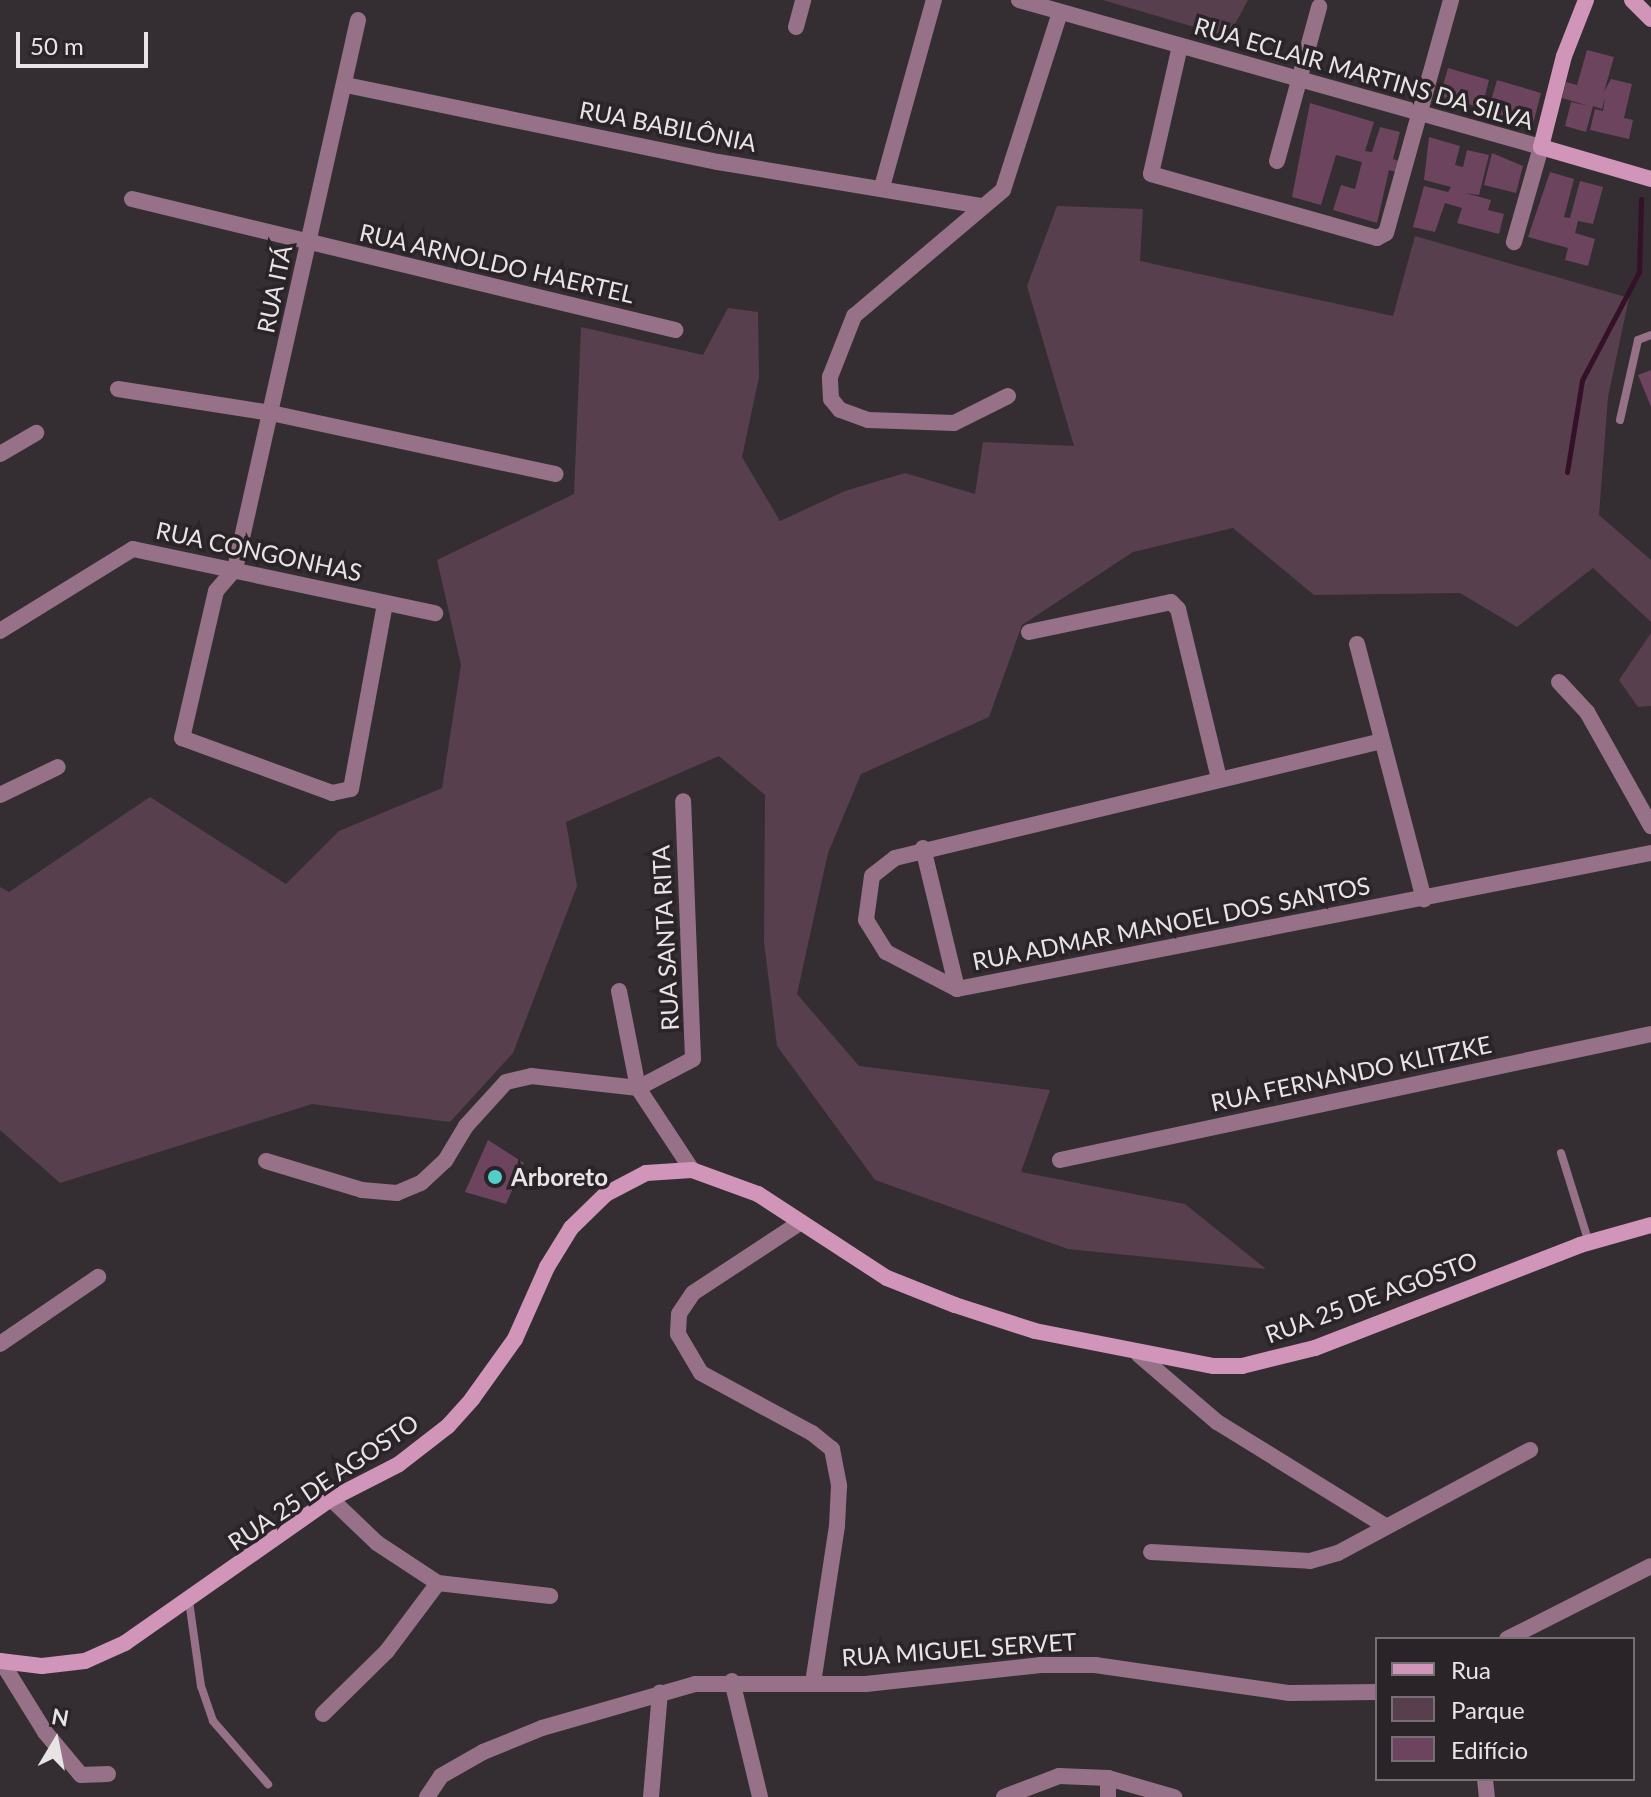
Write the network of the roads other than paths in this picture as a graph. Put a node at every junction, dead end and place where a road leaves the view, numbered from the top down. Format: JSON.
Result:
{"nodes":[{"id":1,"x":803,"y":0,"type":"edge"},
{"id":2,"x":934,"y":0,"type":"edge"},
{"id":3,"x":1019,"y":0,"type":"edge"},
{"id":4,"x":1451,"y":0,"type":"edge"},
{"id":5,"x":1600,"y":0,"type":"edge"},
{"id":6,"x":1632,"y":0,"type":"edge"},
{"id":7,"x":1319,"y":7,"type":"dead end"},
{"id":8,"x":1582,"y":8,"type":"edge"},
{"id":9,"x":1060,"y":12,"type":"junction"},
{"id":10,"x":1651,"y":19,"type":"edge"},
{"id":11,"x":358,"y":20,"type":"dead end"},
{"id":12,"x":796,"y":27,"type":"dead end"},
{"id":13,"x":1180,"y":46,"type":"junction"},
{"id":14,"x":1299,"y":80,"type":"junction"},
{"id":15,"x":346,"y":85,"type":"junction"},
{"id":16,"x":1419,"y":113,"type":"junction"},
{"id":17,"x":1541,"y":147,"type":"junction"},
{"id":18,"x":1277,"y":161,"type":"dead end"},
{"id":19,"x":1651,"y":172,"type":"edge"},
{"id":20,"x":1651,"y":180,"type":"edge"},
{"id":21,"x":882,"y":187,"type":"junction"},
{"id":22,"x":132,"y":199,"type":"dead end"},
{"id":23,"x":982,"y":206,"type":"junction"},
{"id":24,"x":308,"y":242,"type":"junction"},
{"id":25,"x":1514,"y":242,"type":"dead end"},
{"id":26,"x":675,"y":330,"type":"dead end"},
{"id":27,"x":1651,"y":335,"type":"edge"},
{"id":28,"x":118,"y":389,"type":"dead end"},
{"id":29,"x":1008,"y":396,"type":"dead end"},
{"id":30,"x":271,"y":413,"type":"junction"},
{"id":31,"x":1620,"y":420,"type":"dead end"},
{"id":32,"x":36,"y":433,"type":"dead end"},
{"id":33,"x":0,"y":454,"type":"edge"},
{"id":34,"x":556,"y":474,"type":"dead end"},
{"id":35,"x":235,"y":569,"type":"junction"},
{"id":36,"x":385,"y":603,"type":"junction"},
{"id":37,"x":435,"y":613,"type":"dead end"},
{"id":38,"x":0,"y":631,"type":"edge"},
{"id":39,"x":1029,"y":632,"type":"dead end"},
{"id":40,"x":1357,"y":644,"type":"dead end"},
{"id":41,"x":1559,"y":682,"type":"dead end"},
{"id":42,"x":1382,"y":741,"type":"junction"},
{"id":43,"x":58,"y":767,"type":"dead end"},
{"id":44,"x":1219,"y":778,"type":"junction"},
{"id":45,"x":0,"y":795,"type":"edge"},
{"id":46,"x":683,"y":801,"type":"dead end"},
{"id":47,"x":1651,"y":826,"type":"edge"},
{"id":48,"x":923,"y":848,"type":"junction"},
{"id":49,"x":1651,"y":853,"type":"edge"},
{"id":50,"x":1424,"y":899,"type":"junction"},
{"id":51,"x":957,"y":989,"type":"junction"},
{"id":52,"x":619,"y":991,"type":"dead end"},
{"id":53,"x":1651,"y":1034,"type":"edge"},
{"id":54,"x":638,"y":1088,"type":"junction"},
{"id":55,"x":1561,"y":1153,"type":"dead end"},
{"id":56,"x":1060,"y":1160,"type":"dead end"},
{"id":57,"x":266,"y":1161,"type":"dead end"},
{"id":58,"x":692,"y":1170,"type":"junction"},
{"id":59,"x":801,"y":1222,"type":"junction"},
{"id":60,"x":1648,"y":1228,"type":"edge"},
{"id":61,"x":1589,"y":1243,"type":"junction"},
{"id":62,"x":98,"y":1277,"type":"dead end"},
{"id":63,"x":0,"y":1344,"type":"edge"},
{"id":64,"x":1139,"y":1355,"type":"junction"},
{"id":65,"x":1530,"y":1450,"type":"dead end"},
{"id":66,"x":331,"y":1499,"type":"junction"},
{"id":67,"x":1384,"y":1525,"type":"junction"},
{"id":68,"x":1151,"y":1552,"type":"dead end"},
{"id":69,"x":1651,"y":1566,"type":"edge"},
{"id":70,"x":438,"y":1583,"type":"junction"},
{"id":71,"x":550,"y":1596,"type":"dead end"},
{"id":72,"x":189,"y":1601,"type":"junction"},
{"id":73,"x":1511,"y":1637,"type":"edge"},
{"id":74,"x":0,"y":1661,"type":"edge"},
{"id":75,"x":732,"y":1681,"type":"junction"},
{"id":76,"x":813,"y":1682,"type":"junction"},
{"id":77,"x":660,"y":1692,"type":"junction"},
{"id":78,"x":1375,"y":1692,"type":"edge"},
{"id":79,"x":323,"y":1714,"type":"dead end"},
{"id":80,"x":108,"y":1774,"type":"dead end"},
{"id":81,"x":1108,"y":1778,"type":"junction"},
{"id":82,"x":268,"y":1784,"type":"dead end"},
{"id":83,"x":427,"y":1797,"type":"edge"},
{"id":84,"x":651,"y":1797,"type":"edge"},
{"id":85,"x":760,"y":1797,"type":"edge"},
{"id":86,"x":1004,"y":1797,"type":"edge"},
{"id":87,"x":1108,"y":1797,"type":"edge"},
{"id":88,"x":1174,"y":1797,"type":"edge"}],
"edges":[{"from":1,"to":12,"type":"street"},
{"from":2,"to":21,"type":"street"},
{"from":3,"to":9,"type":"street","name":"RUA ECLAIR MARTINS DA SILVA"},
{"from":4,"to":16,"type":"street"},
{"from":5,"to":8,"type":"street"},
{"from":6,"to":10,"type":"street"},
{"from":7,"to":14,"type":"street"},
{"from":8,"to":17,"type":"street"},
{"from":9,"to":13,"type":"street","name":"RUA ECLAIR MARTINS DA SILVA"},
{"from":9,"to":23,"type":"street"},
{"from":11,"to":15,"type":"street","name":"RUA ITÁ"},
{"from":13,"to":14,"type":"street","name":"RUA ECLAIR MARTINS DA SILVA"},
{"from":13,"to":16,"type":"street"},
{"from":14,"to":16,"type":"street","name":"RUA ECLAIR MARTINS DA SILVA"},
{"from":14,"to":18,"type":"street"},
{"from":15,"to":21,"type":"street","name":"RUA BABILÔNIA"},
{"from":15,"to":24,"type":"street","name":"RUA ITÁ"},
{"from":16,"to":17,"type":"street","name":"RUA ECLAIR MARTINS DA SILVA"},
{"from":17,"to":20,"type":"street","name":"RUA ECLAIR MARTINS DA SILVA"},
{"from":17,"to":25,"type":"street"},
{"from":19,"to":20,"type":"street"},
{"from":21,"to":23,"type":"street","name":"RUA BABILÔNIA"},
{"from":22,"to":24,"type":"street","name":"RUA ARNOLDO HAERTEL"},
{"from":23,"to":29,"type":"street"},
{"from":24,"to":26,"type":"street","name":"RUA ARNOLDO HAERTEL"},
{"from":24,"to":30,"type":"street","name":"RUA ITÁ"},
{"from":27,"to":31,"type":"lane"},
{"from":28,"to":30,"type":"street"},
{"from":30,"to":34,"type":"street"},
{"from":30,"to":35,"type":"street","name":"RUA ITÁ"},
{"from":32,"to":33,"type":"street"},
{"from":35,"to":36,"type":"street","name":"RUA CONGONHAS"},
{"from":35,"to":36,"type":"street"},
{"from":35,"to":38,"type":"street","name":"RUA CONGONHAS"},
{"from":36,"to":37,"type":"street","name":"RUA CONGONHAS"},
{"from":39,"to":44,"type":"street"},
{"from":40,"to":42,"type":"street"},
{"from":41,"to":47,"type":"street"},
{"from":42,"to":44,"type":"street","name":"RUA ADMAR MANOEL DOS SANTOS"},
{"from":42,"to":50,"type":"street"},
{"from":43,"to":45,"type":"street"},
{"from":44,"to":48,"type":"street","name":"RUA ADMAR MANOEL DOS SANTOS"},
{"from":46,"to":54,"type":"street","name":"RUA SANTA RITA"},
{"from":48,"to":51,"type":"street"},
{"from":48,"to":51,"type":"street","name":"RUA ADMAR MANOEL DOS SANTOS"},
{"from":49,"to":50,"type":"street","name":"RUA ADMAR MANOEL DOS SANTOS"},
{"from":50,"to":51,"type":"street","name":"RUA ADMAR MANOEL DOS SANTOS"},
{"from":52,"to":54,"type":"street"},
{"from":53,"to":56,"type":"street","name":"RUA FERNANDO KLITZKE"},
{"from":54,"to":57,"type":"street"},
{"from":54,"to":58,"type":"street"},
{"from":55,"to":61,"type":"lane"},
{"from":58,"to":59,"type":"street","name":"RUA 25 DE AGOSTO"},
{"from":58,"to":66,"type":"street","name":"RUA 25 DE AGOSTO"},
{"from":59,"to":64,"type":"street","name":"RUA 25 DE AGOSTO"},
{"from":59,"to":76,"type":"street"},
{"from":60,"to":61,"type":"street","name":"RUA 25 DE AGOSTO"},
{"from":61,"to":64,"type":"street","name":"RUA 25 DE AGOSTO"},
{"from":62,"to":63,"type":"street"},
{"from":64,"to":67,"type":"street"},
{"from":65,"to":67,"type":"street"},
{"from":66,"to":70,"type":"street"},
{"from":66,"to":72,"type":"street","name":"RUA 25 DE AGOSTO"},
{"from":67,"to":68,"type":"street"},
{"from":69,"to":73,"type":"street"},
{"from":70,"to":71,"type":"street"},
{"from":70,"to":79,"type":"street"},
{"from":72,"to":74,"type":"street","name":"RUA 25 DE AGOSTO"},
{"from":72,"to":82,"type":"lane"},
{"from":74,"to":80,"type":"street"},
{"from":75,"to":76,"type":"street","name":"RUA MIGUEL SERVET"},
{"from":75,"to":77,"type":"street","name":"RUA MIGUEL SERVET"},
{"from":75,"to":85,"type":"street"},
{"from":76,"to":78,"type":"street","name":"RUA MIGUEL SERVET"},
{"from":77,"to":83,"type":"street","name":"RUA MIGUEL SERVET"},
{"from":77,"to":84,"type":"street"},
{"from":81,"to":86,"type":"street"},
{"from":81,"to":87,"type":"street"},
{"from":81,"to":88,"type":"street"}]}
